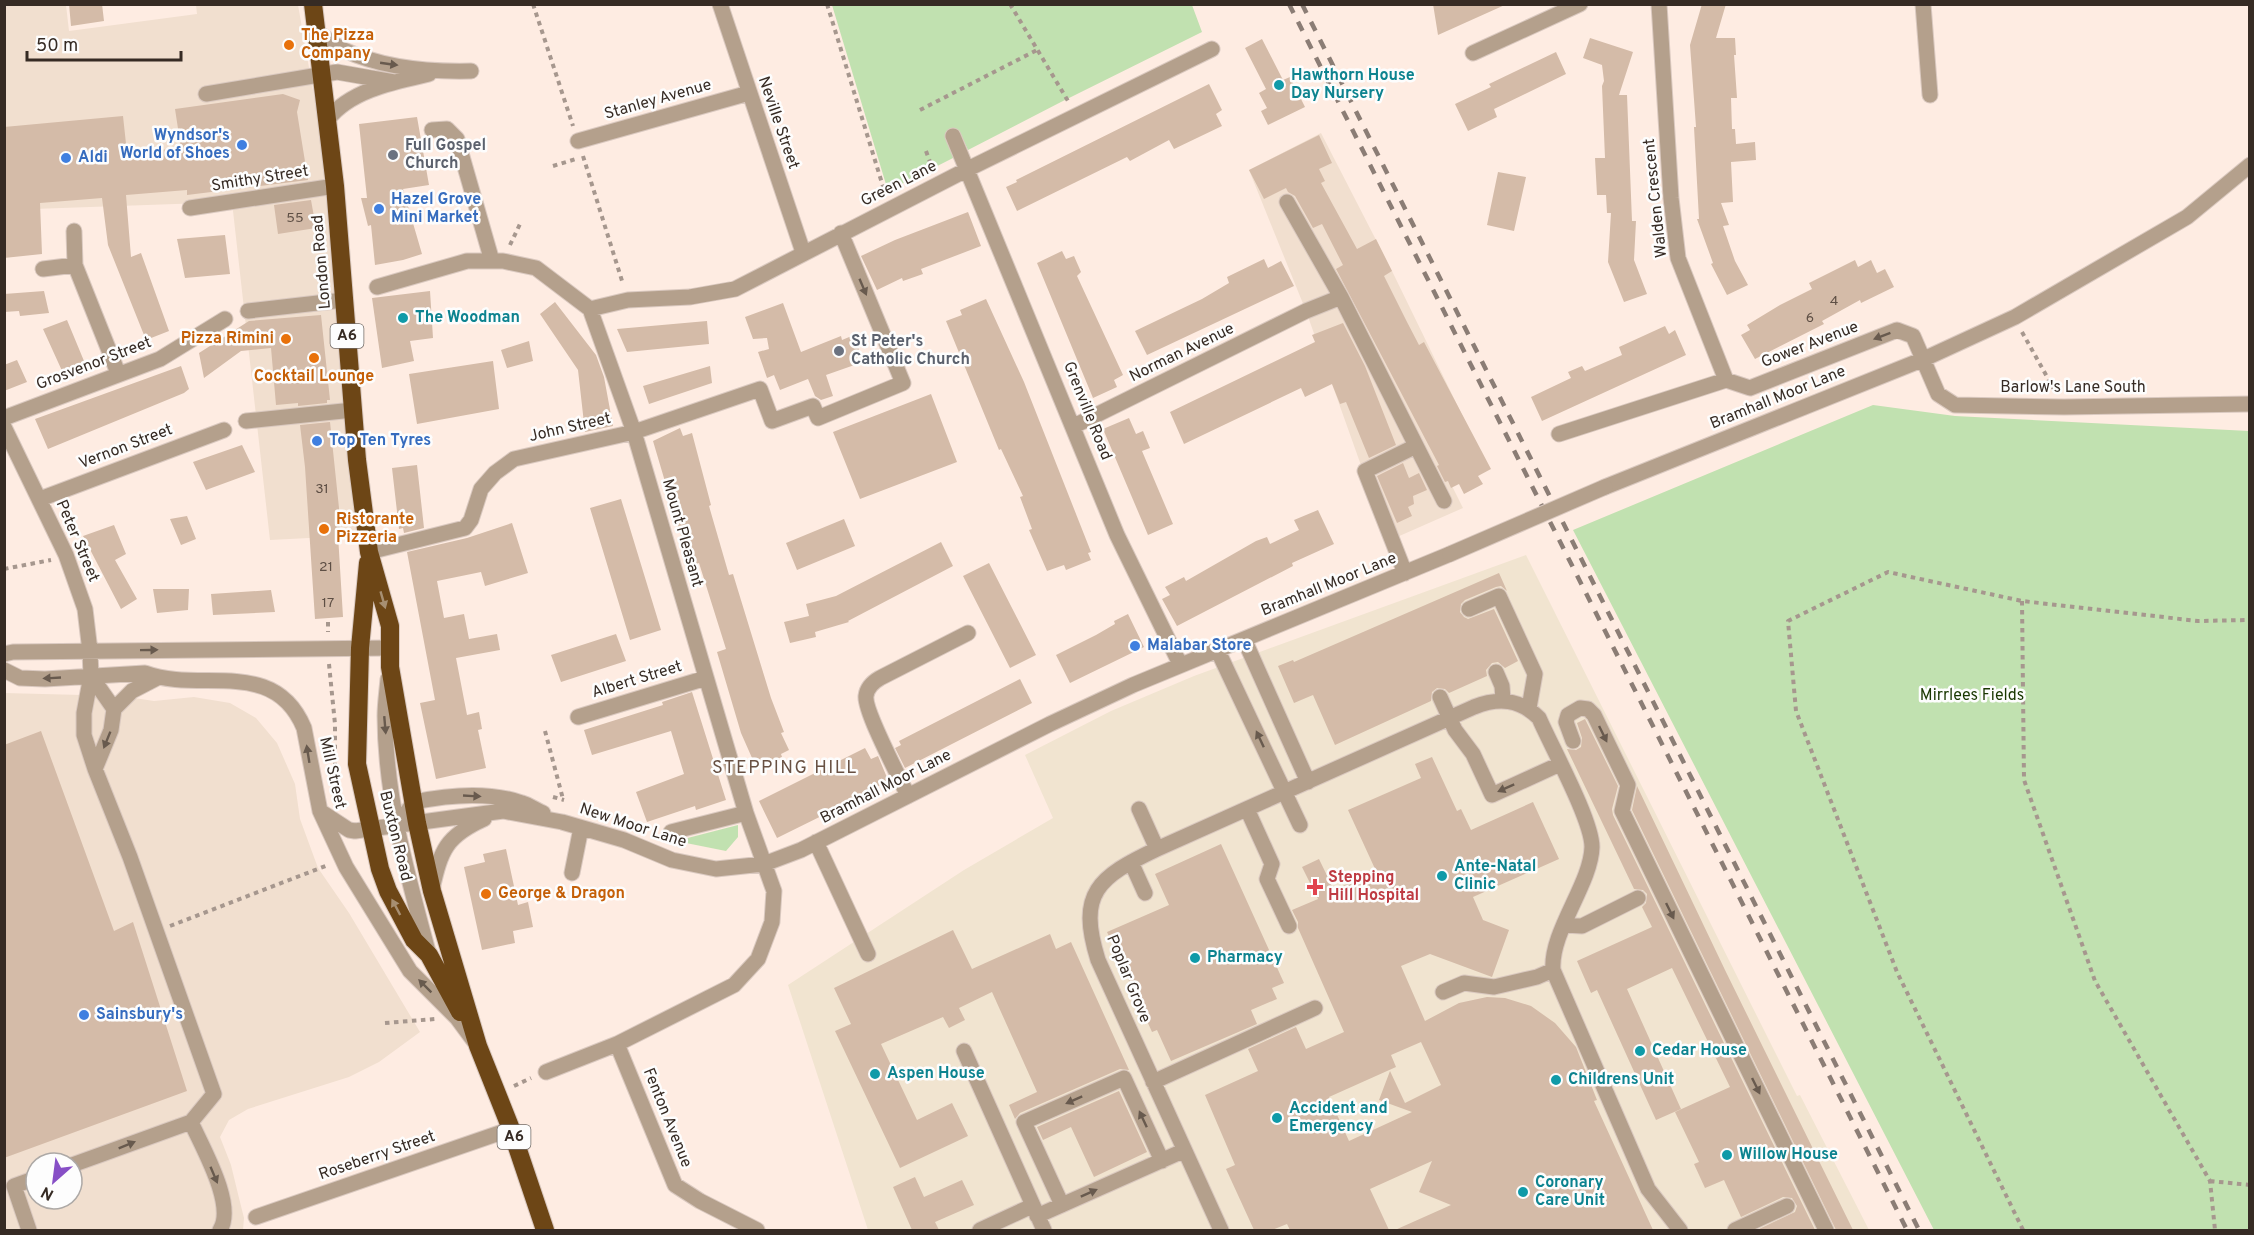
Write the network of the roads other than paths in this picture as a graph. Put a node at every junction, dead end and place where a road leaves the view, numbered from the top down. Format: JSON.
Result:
{"nodes":[{"id":1,"x":313,"y":4,"type":"edge"},
{"id":2,"x":720,"y":4,"type":"edge"},
{"id":3,"x":1580,"y":4,"type":"edge"},
{"id":4,"x":1659,"y":4,"type":"edge"},
{"id":5,"x":1923,"y":4,"type":"edge"},
{"id":6,"x":317,"y":32,"type":"junction"},
{"id":7,"x":1212,"y":49,"type":"dead end"},
{"id":8,"x":1473,"y":53,"type":"dead end"},
{"id":9,"x":471,"y":71,"type":"dead end"},
{"id":10,"x":441,"y":72,"type":"junction"},
{"id":11,"x":321,"y":74,"type":"junction"},
{"id":12,"x":394,"y":82,"type":"junction"},
{"id":13,"x":206,"y":93,"type":"dead end"},
{"id":14,"x":748,"y":93,"type":"junction"},
{"id":15,"x":1930,"y":95,"type":"dead end"},
{"id":16,"x":328,"y":118,"type":"junction"},
{"id":17,"x":432,"y":130,"type":"dead end"},
{"id":18,"x":953,"y":136,"type":"dead end"},
{"id":19,"x":578,"y":141,"type":"dead end"},
{"id":20,"x":2250,"y":152,"type":"edge"},
{"id":21,"x":2250,"y":165,"type":"edge"},
{"id":22,"x":968,"y":169,"type":"junction"},
{"id":23,"x":335,"y":186,"type":"junction"},
{"id":24,"x":2214,"y":194,"type":"junction"},
{"id":25,"x":1287,"y":202,"type":"dead end"},
{"id":26,"x":190,"y":208,"type":"dead end"},
{"id":27,"x":74,"y":231,"type":"dead end"},
{"id":28,"x":841,"y":233,"type":"junction"},
{"id":29,"x":803,"y":252,"type":"junction"},
{"id":30,"x":497,"y":261,"type":"junction"},
{"id":31,"x":75,"y":266,"type":"junction"},
{"id":32,"x":44,"y":269,"type":"dead end"},
{"id":33,"x":377,"y":287,"type":"dead end"},
{"id":34,"x":1341,"y":297,"type":"junction"},
{"id":35,"x":345,"y":300,"type":"junction"},
{"id":36,"x":590,"y":309,"type":"junction"},
{"id":37,"x":248,"y":311,"type":"dead end"},
{"id":38,"x":225,"y":319,"type":"dead end"},
{"id":39,"x":1924,"y":358,"type":"junction"},
{"id":40,"x":118,"y":373,"type":"junction"},
{"id":41,"x":1726,"y":380,"type":"junction"},
{"id":42,"x":2250,"y":404,"type":"edge"},
{"id":43,"x":353,"y":410,"type":"junction"},
{"id":44,"x":4,"y":418,"type":"edge"},
{"id":45,"x":246,"y":421,"type":"dead end"},
{"id":46,"x":1074,"y":426,"type":"junction"},
{"id":47,"x":4,"y":427,"type":"edge"},
{"id":48,"x":224,"y":430,"type":"dead end"},
{"id":49,"x":634,"y":432,"type":"junction"},
{"id":50,"x":1559,"y":434,"type":"dead end"},
{"id":51,"x":1416,"y":446,"type":"junction"},
{"id":52,"x":40,"y":499,"type":"junction"},
{"id":53,"x":1444,"y":501,"type":"dead end"},
{"id":54,"x":369,"y":552,"type":"junction"},
{"id":55,"x":1405,"y":573,"type":"junction"},
{"id":56,"x":1469,"y":609,"type":"dead end"},
{"id":57,"x":968,"y":633,"type":"dead end"},
{"id":58,"x":1244,"y":639,"type":"junction"},
{"id":59,"x":360,"y":648,"type":"junction"},
{"id":60,"x":389,"y":648,"type":"junction"},
{"id":61,"x":1217,"y":649,"type":"junction"},
{"id":62,"x":90,"y":651,"type":"junction"},
{"id":63,"x":4,"y":654,"type":"edge"},
{"id":64,"x":1180,"y":664,"type":"junction"},
{"id":65,"x":390,"y":667,"type":"junction"},
{"id":66,"x":4,"y":670,"type":"edge"},
{"id":67,"x":1496,"y":672,"type":"dead end"},
{"id":68,"x":91,"y":676,"type":"junction"},
{"id":69,"x":157,"y":678,"type":"junction"},
{"id":70,"x":706,"y":678,"type":"junction"},
{"id":71,"x":1440,"y":697,"type":"dead end"},
{"id":72,"x":1503,"y":699,"type":"junction"},
{"id":73,"x":1529,"y":708,"type":"junction"},
{"id":74,"x":114,"y":709,"type":"junction"},
{"id":75,"x":578,"y":717,"type":"dead end"},
{"id":76,"x":1450,"y":718,"type":"junction"},
{"id":77,"x":1573,"y":741,"type":"dead end"},
{"id":78,"x":1560,"y":764,"type":"junction"},
{"id":79,"x":95,"y":769,"type":"junction"},
{"id":80,"x":1308,"y":783,"type":"junction"},
{"id":81,"x":1285,"y":792,"type":"junction"},
{"id":82,"x":908,"y":796,"type":"junction"},
{"id":83,"x":414,"y":802,"type":"junction"},
{"id":84,"x":1138,"y":809,"type":"dead end"},
{"id":85,"x":1247,"y":809,"type":"junction"},
{"id":86,"x":320,"y":811,"type":"junction"},
{"id":87,"x":503,"y":811,"type":"junction"},
{"id":88,"x":746,"y":813,"type":"junction"},
{"id":89,"x":417,"y":823,"type":"junction"},
{"id":90,"x":570,"y":825,"type":"junction"},
{"id":91,"x":1300,"y":825,"type":"dead end"},
{"id":92,"x":397,"y":826,"type":"junction"},
{"id":93,"x":371,"y":830,"type":"junction"},
{"id":94,"x":670,"y":832,"type":"dead end"},
{"id":95,"x":816,"y":842,"type":"junction"},
{"id":96,"x":1157,"y":849,"type":"junction"},
{"id":97,"x":1131,"y":862,"type":"junction"},
{"id":98,"x":764,"y":864,"type":"junction"},
{"id":99,"x":572,"y":873,"type":"dead end"},
{"id":100,"x":432,"y":891,"type":"junction"},
{"id":101,"x":1145,"y":893,"type":"dead end"},
{"id":102,"x":1638,"y":898,"type":"dead end"},
{"id":103,"x":1564,"y":925,"type":"junction"},
{"id":104,"x":1289,"y":926,"type":"dead end"},
{"id":105,"x":868,"y":954,"type":"dead end"},
{"id":106,"x":429,"y":955,"type":"junction"},
{"id":107,"x":1553,"y":970,"type":"junction"},
{"id":108,"x":1443,"y":992,"type":"dead end"},
{"id":109,"x":1315,"y":1008,"type":"dead end"},
{"id":110,"x":617,"y":1044,"type":"junction"},
{"id":111,"x":478,"y":1046,"type":"junction"},
{"id":112,"x":964,"y":1051,"type":"dead end"},
{"id":113,"x":546,"y":1072,"type":"road end"},
{"id":114,"x":1153,"y":1082,"type":"junction"},
{"id":115,"x":191,"y":1122,"type":"junction"},
{"id":116,"x":511,"y":1129,"type":"junction"},
{"id":117,"x":1183,"y":1151,"type":"junction"},
{"id":118,"x":84,"y":1161,"type":"edge"},
{"id":119,"x":1161,"y":1161,"type":"junction"},
{"id":120,"x":24,"y":1182,"type":"edge"},
{"id":121,"x":1062,"y":1205,"type":"junction"},
{"id":122,"x":1787,"y":1206,"type":"dead end"},
{"id":123,"x":1035,"y":1211,"type":"junction"},
{"id":124,"x":256,"y":1217,"type":"dead end"},
{"id":125,"x":29,"y":1230,"type":"edge"},
{"id":126,"x":220,"y":1230,"type":"edge"},
{"id":127,"x":545,"y":1230,"type":"edge"},
{"id":128,"x":758,"y":1230,"type":"edge"},
{"id":129,"x":980,"y":1230,"type":"edge"},
{"id":130,"x":1044,"y":1230,"type":"edge"},
{"id":131,"x":1221,"y":1230,"type":"edge"},
{"id":132,"x":1680,"y":1230,"type":"edge"},
{"id":133,"x":1735,"y":1230,"type":"edge"},
{"id":134,"x":1826,"y":1230,"type":"edge"}],
"edges":[{"from":1,"to":6,"type":"highway","name":"London Road","number":"A6"},
{"from":2,"to":14,"type":"street","name":"Neville Street"},
{"from":3,"to":8,"type":"street"},
{"from":4,"to":41,"type":"street","name":"Walden Crescent"},
{"from":5,"to":15,"type":"street"},
{"from":6,"to":10,"type":"street","one_way":true},
{"from":6,"to":11,"type":"highway","name":"London Road","number":"A6"},
{"from":7,"to":22,"type":"street","name":"Green Lane"},
{"from":9,"to":10,"type":"street"},
{"from":10,"to":12,"type":"street"},
{"from":11,"to":12,"type":"street"},
{"from":11,"to":13,"type":"street"},
{"from":11,"to":16,"type":"highway","name":"London Road","number":"A6"},
{"from":12,"to":16,"type":"street"},
{"from":14,"to":19,"type":"street","name":"Stanley Avenue"},
{"from":14,"to":29,"type":"street","name":"Neville Street"},
{"from":16,"to":23,"type":"highway","name":"London Road","number":"A6"},
{"from":17,"to":30,"type":"street"},
{"from":18,"to":22,"type":"street","name":"Grenville Road"},
{"from":20,"to":24,"type":"street","name":"Bramhall Moor Lane"},
{"from":21,"to":24,"type":"street","name":"Bramhall Moor Lane"},
{"from":22,"to":28,"type":"street","name":"Green Lane"},
{"from":22,"to":46,"type":"street","name":"Grenville Road"},
{"from":23,"to":26,"type":"street","name":"Smithy Street"},
{"from":23,"to":35,"type":"highway","name":"London Road","number":"A6"},
{"from":24,"to":39,"type":"street","name":"Bramhall Moor Lane"},
{"from":25,"to":34,"type":"street"},
{"from":27,"to":31,"type":"street"},
{"from":28,"to":29,"type":"street","name":"Green Lane"},
{"from":28,"to":49,"type":"street","name":"John Street","one_way":true},
{"from":29,"to":36,"type":"street","name":"Green Lane"},
{"from":30,"to":33,"type":"street"},
{"from":30,"to":36,"type":"street"},
{"from":31,"to":32,"type":"street"},
{"from":31,"to":40,"type":"street"},
{"from":34,"to":46,"type":"street","name":"Norman Avenue"},
{"from":34,"to":51,"type":"street"},
{"from":35,"to":37,"type":"street"},
{"from":35,"to":43,"type":"highway","name":"London Road","number":"A6"},
{"from":36,"to":49,"type":"street","name":"Mount Pleasant"},
{"from":38,"to":40,"type":"street","name":"Grosvenor Street"},
{"from":39,"to":41,"type":"street","name":"Gower Avenue","one_way":true},
{"from":39,"to":42,"type":"street","name":"Barlow's Lane South"},
{"from":39,"to":55,"type":"street","name":"Bramhall Moor Lane","bridge":true},
{"from":40,"to":44,"type":"street","name":"Grosvenor Street"},
{"from":41,"to":50,"type":"street"},
{"from":43,"to":45,"type":"street"},
{"from":43,"to":54,"type":"highway","name":"London Road","number":"A6"},
{"from":46,"to":64,"type":"street","name":"Grenville Road"},
{"from":47,"to":52,"type":"street","name":"Peter Street"},
{"from":48,"to":52,"type":"street","name":"Vernon Street"},
{"from":49,"to":54,"type":"street","name":"John Street"},
{"from":49,"to":70,"type":"street","name":"Mount Pleasant"},
{"from":51,"to":53,"type":"street"},
{"from":51,"to":55,"type":"street"},
{"from":52,"to":62,"type":"street","name":"Peter Street"},
{"from":54,"to":59,"type":"highway","name":"London Road","number":"A6"},
{"from":54,"to":60,"type":"highway","name":"London Road","number":"A6","one_way":true},
{"from":55,"to":58,"type":"street","name":"Bramhall Moor Lane"},
{"from":56,"to":73,"type":"street"},
{"from":57,"to":82,"type":"street"},
{"from":58,"to":61,"type":"street","name":"Bramhall Moor Lane"},
{"from":58,"to":80,"type":"street"},
{"from":59,"to":60,"type":"street"},
{"from":62,"to":59,"type":"street","one_way":true},
{"from":59,"to":93,"type":"highway","name":"Buxton Road","number":"A6"},
{"from":60,"to":65,"type":"highway","name":"Buxton Road","number":"A6"},
{"from":61,"to":64,"type":"street","name":"Bramhall Moor Lane"},
{"from":81,"to":61,"type":"street","one_way":true},
{"from":62,"to":63,"type":"street"},
{"from":62,"to":68,"type":"street","name":"Peter Street"},
{"from":64,"to":82,"type":"street","name":"Bramhall Moor Lane"},
{"from":65,"to":83,"type":"highway","name":"Buxton Road","number":"A6"},
{"from":65,"to":92,"type":"street","number":"A6","one_way":true},
{"from":68,"to":66,"type":"street","name":"Mill Street","one_way":true},
{"from":67,"to":72,"type":"street"},
{"from":68,"to":69,"type":"street","name":"Mill Street"},
{"from":68,"to":74,"type":"street"},
{"from":68,"to":79,"type":"street","name":"Peter Street"},
{"from":69,"to":74,"type":"street"},
{"from":86,"to":69,"type":"street","name":"Mill Street","one_way":true},
{"from":70,"to":75,"type":"street","name":"Albert Street"},
{"from":70,"to":88,"type":"street","name":"Mount Pleasant"},
{"from":71,"to":76,"type":"street"},
{"from":72,"to":73,"type":"street"},
{"from":72,"to":76,"type":"street","name":"Poplar Grove"},
{"from":73,"to":78,"type":"street"},
{"from":74,"to":79,"type":"street","one_way":true},
{"from":78,"to":76,"type":"street","one_way":true},
{"from":76,"to":80,"type":"street","name":"Poplar Grove"},
{"from":77,"to":134,"type":"street","one_way":true},
{"from":78,"to":103,"type":"street"},
{"from":79,"to":115,"type":"street"},
{"from":80,"to":81,"type":"street","name":"Poplar Grove"},
{"from":81,"to":85,"type":"street","name":"Poplar Grove"},
{"from":81,"to":91,"type":"street"},
{"from":82,"to":95,"type":"street","name":"Bramhall Moor Lane"},
{"from":83,"to":89,"type":"highway","name":"Buxton Road","number":"A6"},
{"from":83,"to":90,"type":"street","name":"New Moor Lane","one_way":true},
{"from":83,"to":92,"type":"street"},
{"from":84,"to":96,"type":"street"},
{"from":85,"to":96,"type":"street","name":"Poplar Grove"},
{"from":85,"to":104,"type":"street"},
{"from":86,"to":93,"type":"street","name":"New Moor Lane"},
{"from":111,"to":86,"type":"street","name":"Mill Street","one_way":true},
{"from":87,"to":89,"type":"street","name":"New Moor Lane"},
{"from":87,"to":90,"type":"street","name":"New Moor Lane"},
{"from":87,"to":100,"type":"street"},
{"from":88,"to":94,"type":"street"},
{"from":88,"to":98,"type":"street","name":"Mount Pleasant"},
{"from":89,"to":92,"type":"street","name":"New Moor Lane"},
{"from":89,"to":100,"type":"highway","name":"Buxton Road","number":"A6"},
{"from":90,"to":98,"type":"street","name":"New Moor Lane"},
{"from":90,"to":99,"type":"street"},
{"from":92,"to":93,"type":"street","name":"New Moor Lane"},
{"from":92,"to":106,"type":"street","number":"A6"},
{"from":106,"to":93,"type":"highway","name":"Buxton Road","number":"A6","one_way":true},
{"from":95,"to":98,"type":"street","name":"Bramhall Moor Lane"},
{"from":95,"to":105,"type":"street"},
{"from":96,"to":97,"type":"street","name":"Poplar Grove"},
{"from":97,"to":101,"type":"street"},
{"from":97,"to":114,"type":"street","name":"Poplar Grove"},
{"from":98,"to":110,"type":"street"},
{"from":100,"to":111,"type":"highway","name":"Buxton Road","number":"A6"},
{"from":102,"to":103,"type":"street"},
{"from":103,"to":107,"type":"street"},
{"from":106,"to":111,"type":"highway","name":"Buxton Road","number":"A6"},
{"from":107,"to":108,"type":"street"},
{"from":107,"to":132,"type":"street"},
{"from":109,"to":114,"type":"street"},
{"from":110,"to":113,"type":"street"},
{"from":110,"to":128,"type":"street","name":"Fenton Avenue"},
{"from":111,"to":116,"type":"highway","name":"Buxton Road","number":"A6"},
{"from":112,"to":123,"type":"street"},
{"from":114,"to":117,"type":"street","name":"Poplar Grove"},
{"from":118,"to":115,"type":"street","one_way":true},
{"from":115,"to":126,"type":"street","one_way":true},
{"from":116,"to":124,"type":"street","name":"Roseberry Street"},
{"from":116,"to":127,"type":"highway","name":"Buxton Road","number":"A6"},
{"from":117,"to":119,"type":"street"},
{"from":117,"to":131,"type":"street","name":"Poplar Grove"},
{"from":121,"to":119,"type":"street","one_way":true},
{"from":119,"to":121,"type":"street","one_way":true},
{"from":120,"to":125,"type":"street"},
{"from":121,"to":123,"type":"street"},
{"from":122,"to":133,"type":"street"},
{"from":123,"to":129,"type":"street"},
{"from":123,"to":130,"type":"street"}]}
